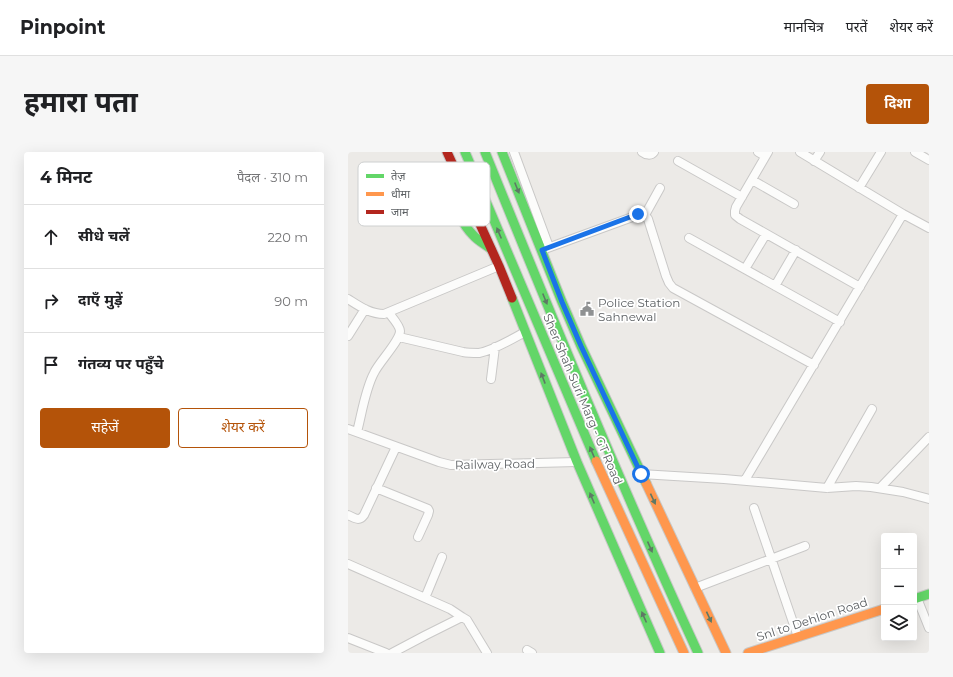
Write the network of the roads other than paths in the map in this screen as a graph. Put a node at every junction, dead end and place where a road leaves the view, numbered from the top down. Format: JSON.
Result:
{"nodes":[{"id":1,"x":447,"y":152,"type":"edge"},
{"id":2,"x":465,"y":152,"type":"edge"},
{"id":3,"x":485,"y":152,"type":"edge"},
{"id":4,"x":502,"y":152,"type":"edge"},
{"id":5,"x":514,"y":152,"type":"edge"},
{"id":6,"x":642,"y":152,"type":"edge"},
{"id":7,"x":654,"y":152,"type":"edge"},
{"id":8,"x":800,"y":152,"type":"edge"},
{"id":9,"x":820,"y":152,"type":"edge"},
{"id":10,"x":881,"y":152,"type":"edge"},
{"id":11,"x":915,"y":152,"type":"edge"},
{"id":12,"x":764,"y":153,"type":"edge"},
{"id":13,"x":814,"y":160,"type":"junction"},
{"id":14,"x":929,"y":160,"type":"edge"},
{"id":15,"x":678,"y":161,"type":"dead end"},
{"id":16,"x":451,"y":162,"type":"edge"},
{"id":17,"x":469,"y":162,"type":"edge"},
{"id":18,"x":489,"y":162,"type":"edge"},
{"id":19,"x":490,"y":164,"type":"edge"},
{"id":20,"x":752,"y":180,"type":"junction"},
{"id":21,"x":660,"y":188,"type":"dead end"},
{"id":22,"x":859,"y":188,"type":"junction"},
{"id":23,"x":742,"y":197,"type":"junction"},
{"id":24,"x":794,"y":204,"type":"dead end"},
{"id":25,"x":490,"y":211,"type":"edge"},
{"id":26,"x":903,"y":214,"type":"junction"},
{"id":27,"x":645,"y":215,"type":"junction"},
{"id":28,"x":467,"y":226,"type":"edge"},
{"id":29,"x":481,"y":226,"type":"edge"},
{"id":30,"x":928,"y":226,"type":"edge"},
{"id":31,"x":766,"y":234,"type":"junction"},
{"id":32,"x":689,"y":238,"type":"dead end"},
{"id":33,"x":546,"y":249,"type":"junction"},
{"id":34,"x":492,"y":250,"type":"junction"},
{"id":35,"x":796,"y":250,"type":"junction"},
{"id":36,"x":499,"y":266,"type":"junction"},
{"id":37,"x":745,"y":269,"type":"junction"},
{"id":38,"x":775,"y":286,"type":"junction"},
{"id":39,"x":860,"y":287,"type":"junction"},
{"id":40,"x":348,"y":299,"type":"edge"},
{"id":41,"x":365,"y":309,"type":"junction"},
{"id":42,"x":389,"y":313,"type":"junction"},
{"id":43,"x":840,"y":322,"type":"junction"},
{"id":44,"x":525,"y":332,"type":"junction"},
{"id":45,"x":348,"y":336,"type":"edge"},
{"id":46,"x":399,"y":337,"type":"junction"},
{"id":47,"x":495,"y":347,"type":"junction"},
{"id":48,"x":814,"y":365,"type":"junction"},
{"id":49,"x":490,"y":379,"type":"dead end"},
{"id":50,"x":872,"y":409,"type":"dead end"},
{"id":51,"x":348,"y":429,"type":"edge"},
{"id":52,"x":357,"y":432,"type":"junction"},
{"id":53,"x":929,"y":438,"type":"edge"},
{"id":54,"x":396,"y":446,"type":"junction"},
{"id":55,"x":576,"y":462,"type":"junction"},
{"id":56,"x":641,"y":474,"type":"junction"},
{"id":57,"x":745,"y":480,"type":"junction"},
{"id":58,"x":376,"y":488,"type":"junction"},
{"id":59,"x":827,"y":488,"type":"junction"},
{"id":60,"x":880,"y":488,"type":"junction"},
{"id":61,"x":929,"y":499,"type":"edge"},
{"id":62,"x":754,"y":508,"type":"dead end"},
{"id":63,"x":348,"y":515,"type":"edge"},
{"id":64,"x":418,"y":537,"type":"dead end"},
{"id":65,"x":805,"y":546,"type":"dead end"},
{"id":66,"x":442,"y":557,"type":"dead end"},
{"id":67,"x":772,"y":559,"type":"junction"},
{"id":68,"x":348,"y":564,"type":"edge"},
{"id":69,"x":695,"y":588,"type":"junction"},
{"id":70,"x":929,"y":594,"type":"edge"},
{"id":71,"x":425,"y":598,"type":"junction"},
{"id":72,"x":917,"y":598,"type":"edge"},
{"id":73,"x":917,"y":603,"type":"edge"},
{"id":74,"x":881,"y":610,"type":"edge"},
{"id":75,"x":462,"y":617,"type":"junction"},
{"id":76,"x":929,"y":628,"type":"edge"},
{"id":77,"x":798,"y":637,"type":"junction"},
{"id":78,"x":348,"y":638,"type":"edge"},
{"id":79,"x":698,"y":652,"type":"edge"},
{"id":80,"x":386,"y":653,"type":"edge"},
{"id":81,"x":392,"y":653,"type":"edge"},
{"id":82,"x":487,"y":653,"type":"edge"},
{"id":83,"x":660,"y":653,"type":"edge"},
{"id":84,"x":684,"y":653,"type":"edge"},
{"id":85,"x":726,"y":653,"type":"edge"},
{"id":86,"x":748,"y":653,"type":"edge"}],
"edges":[{"from":1,"to":16,"type":"main road"},
{"from":17,"to":2,"type":"main road","name":"Sher Shah Suri Marg - GT Road","one_way":true},
{"from":3,"to":18,"type":"main road","name":"Sher Shah Suri Marg - GT Road","one_way":true},
{"from":4,"to":33,"type":"main road","name":"Sher Shah Suri Marg - GT Road","one_way":true},
{"from":5,"to":33,"type":"street"},
{"from":6,"to":7,"type":"street"},
{"from":8,"to":13,"type":"street"},
{"from":9,"to":13,"type":"street"},
{"from":10,"to":22,"type":"street"},
{"from":11,"to":14,"type":"street"},
{"from":12,"to":20,"type":"street"},
{"from":13,"to":22,"type":"street"},
{"from":15,"to":23,"type":"street"},
{"from":19,"to":79,"type":"main road","name":"Sher Shah Suri Marg - GT Road","one_way":true},
{"from":20,"to":23,"type":"street"},
{"from":20,"to":24,"type":"street"},
{"from":21,"to":27,"type":"street"},
{"from":22,"to":26,"type":"street"},
{"from":23,"to":31,"type":"street"},
{"from":84,"to":25,"type":"main road","name":"Sher Shah Suri Marg - GT Road","one_way":true},
{"from":26,"to":30,"type":"street"},
{"from":26,"to":39,"type":"street"},
{"from":27,"to":33,"type":"street"},
{"from":27,"to":48,"type":"street"},
{"from":28,"to":34,"type":"main road"},
{"from":29,"to":34,"type":"main road"},
{"from":31,"to":35,"type":"street"},
{"from":31,"to":37,"type":"street"},
{"from":32,"to":37,"type":"street"},
{"from":33,"to":56,"type":"main road","name":"Sher Shah Suri Marg - GT Road"},
{"from":34,"to":36,"type":"main road"},
{"from":35,"to":38,"type":"street"},
{"from":35,"to":39,"type":"street"},
{"from":36,"to":42,"type":"street"},
{"from":36,"to":44,"type":"main road"},
{"from":37,"to":38,"type":"street"},
{"from":38,"to":43,"type":"street"},
{"from":39,"to":43,"type":"street"},
{"from":40,"to":41,"type":"street"},
{"from":41,"to":42,"type":"street"},
{"from":41,"to":45,"type":"street"},
{"from":42,"to":46,"type":"street"},
{"from":43,"to":48,"type":"street"},
{"from":44,"to":47,"type":"street"},
{"from":55,"to":44,"type":"main road","one_way":true},
{"from":46,"to":47,"type":"street"},
{"from":46,"to":52,"type":"street"},
{"from":47,"to":49,"type":"street"},
{"from":48,"to":57,"type":"street"},
{"from":50,"to":59,"type":"street"},
{"from":51,"to":52,"type":"street","name":"Railway Road"},
{"from":52,"to":54,"type":"street","name":"Railway Road"},
{"from":53,"to":60,"type":"street"},
{"from":54,"to":55,"type":"street","name":"Railway Road"},
{"from":54,"to":58,"type":"street"},
{"from":83,"to":55,"type":"main road","one_way":true},
{"from":56,"to":57,"type":"street"},
{"from":56,"to":69,"type":"main road","name":"Sher Shah Suri Marg - GT Road","one_way":true},
{"from":57,"to":59,"type":"street"},
{"from":58,"to":63,"type":"street"},
{"from":58,"to":64,"type":"street"},
{"from":59,"to":60,"type":"street"},
{"from":60,"to":61,"type":"street"},
{"from":62,"to":67,"type":"street"},
{"from":65,"to":67,"type":"street"},
{"from":66,"to":71,"type":"street"},
{"from":67,"to":69,"type":"street"},
{"from":67,"to":77,"type":"street"},
{"from":68,"to":71,"type":"street"},
{"from":69,"to":85,"type":"main road","name":"Sher Shah Suri Marg - GT Road","one_way":true},
{"from":70,"to":72,"type":"main road"},
{"from":71,"to":75,"type":"street"},
{"from":73,"to":76,"type":"street"},
{"from":74,"to":77,"type":"main road","name":"Snl to Dehlon Road"},
{"from":75,"to":81,"type":"street"},
{"from":75,"to":82,"type":"street"},
{"from":77,"to":86,"type":"main road","name":"Snl to Dehlon Road"},
{"from":78,"to":80,"type":"street"}]}
